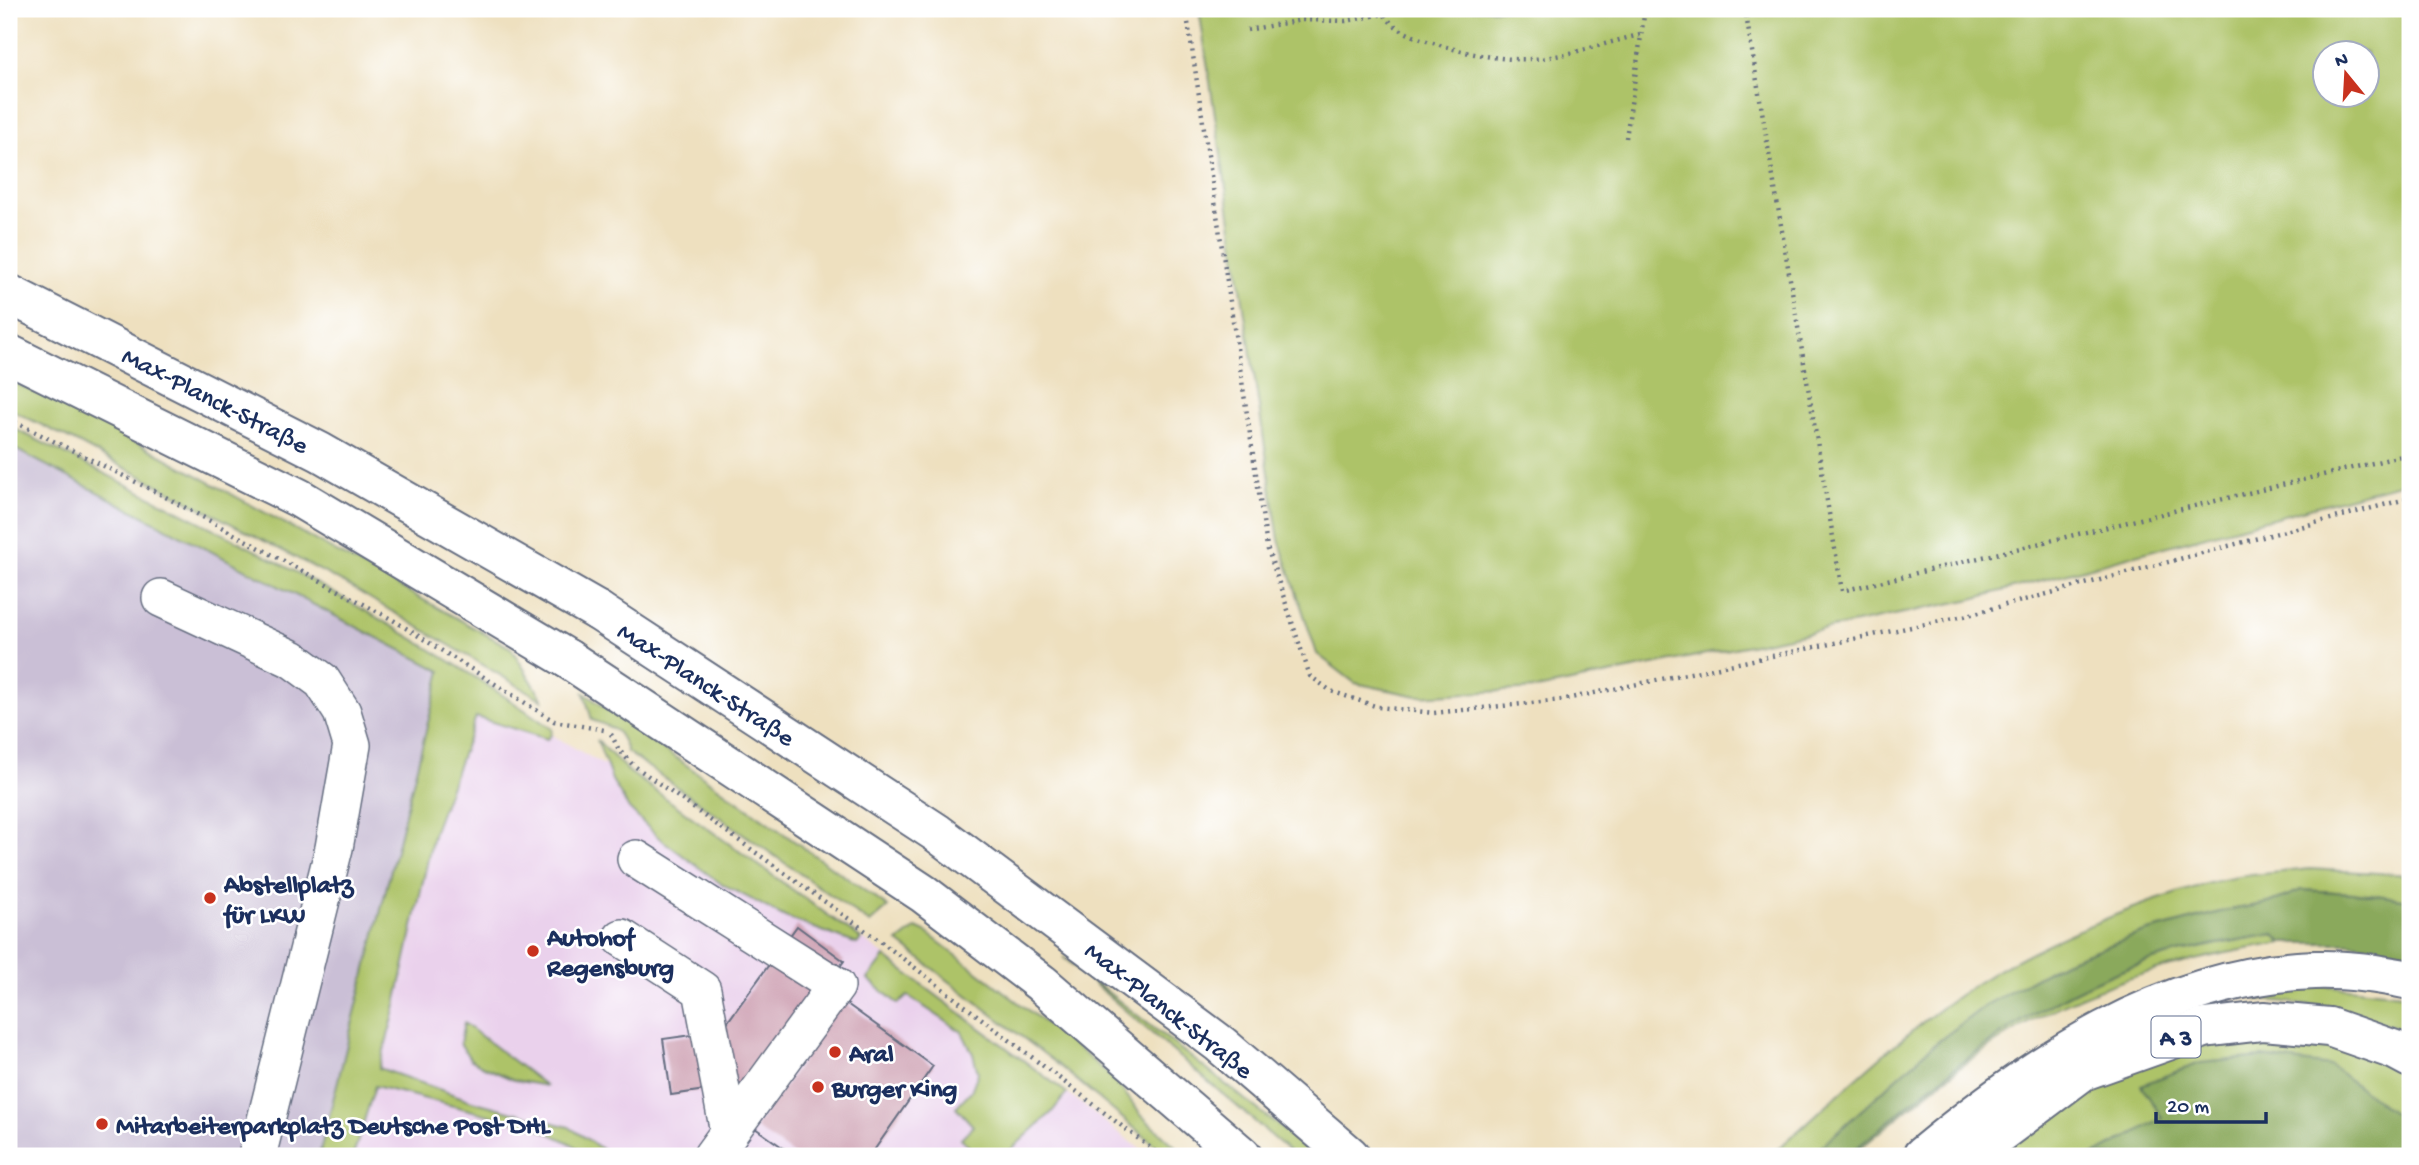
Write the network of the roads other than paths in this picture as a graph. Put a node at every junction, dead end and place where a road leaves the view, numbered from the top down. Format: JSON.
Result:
{"nodes":[{"id":1,"x":9,"y":294,"type":"edge"},
{"id":2,"x":9,"y":354,"type":"edge"},
{"id":3,"x":161,"y":598,"type":"dead end"},
{"id":4,"x":636,"y":859,"type":"dead end"},
{"id":5,"x":622,"y":938,"type":"dead end"},
{"id":6,"x":2410,"y":980,"type":"edge"},
{"id":7,"x":2410,"y":1058,"type":"edge"},
{"id":8,"x":721,"y":1144,"type":"edge"},
{"id":9,"x":257,"y":1156,"type":"edge"},
{"id":10,"x":1241,"y":1156,"type":"edge"},
{"id":11,"x":1350,"y":1156,"type":"edge"},
{"id":12,"x":1922,"y":1156,"type":"edge"},
{"id":13,"x":1969,"y":1156,"type":"edge"}],
"edges":[{"from":1,"to":11,"type":"main road","name":"Max-Planck-Straße"},
{"from":2,"to":10,"type":"main road","name":"Max-Planck-Straße"},
{"from":3,"to":9,"type":"lane"},
{"from":4,"to":8,"type":"lane"},
{"from":5,"to":8,"type":"lane"},
{"from":6,"to":12,"type":"main road"},
{"from":7,"to":13,"type":"main road","number":"A 3"}]}
